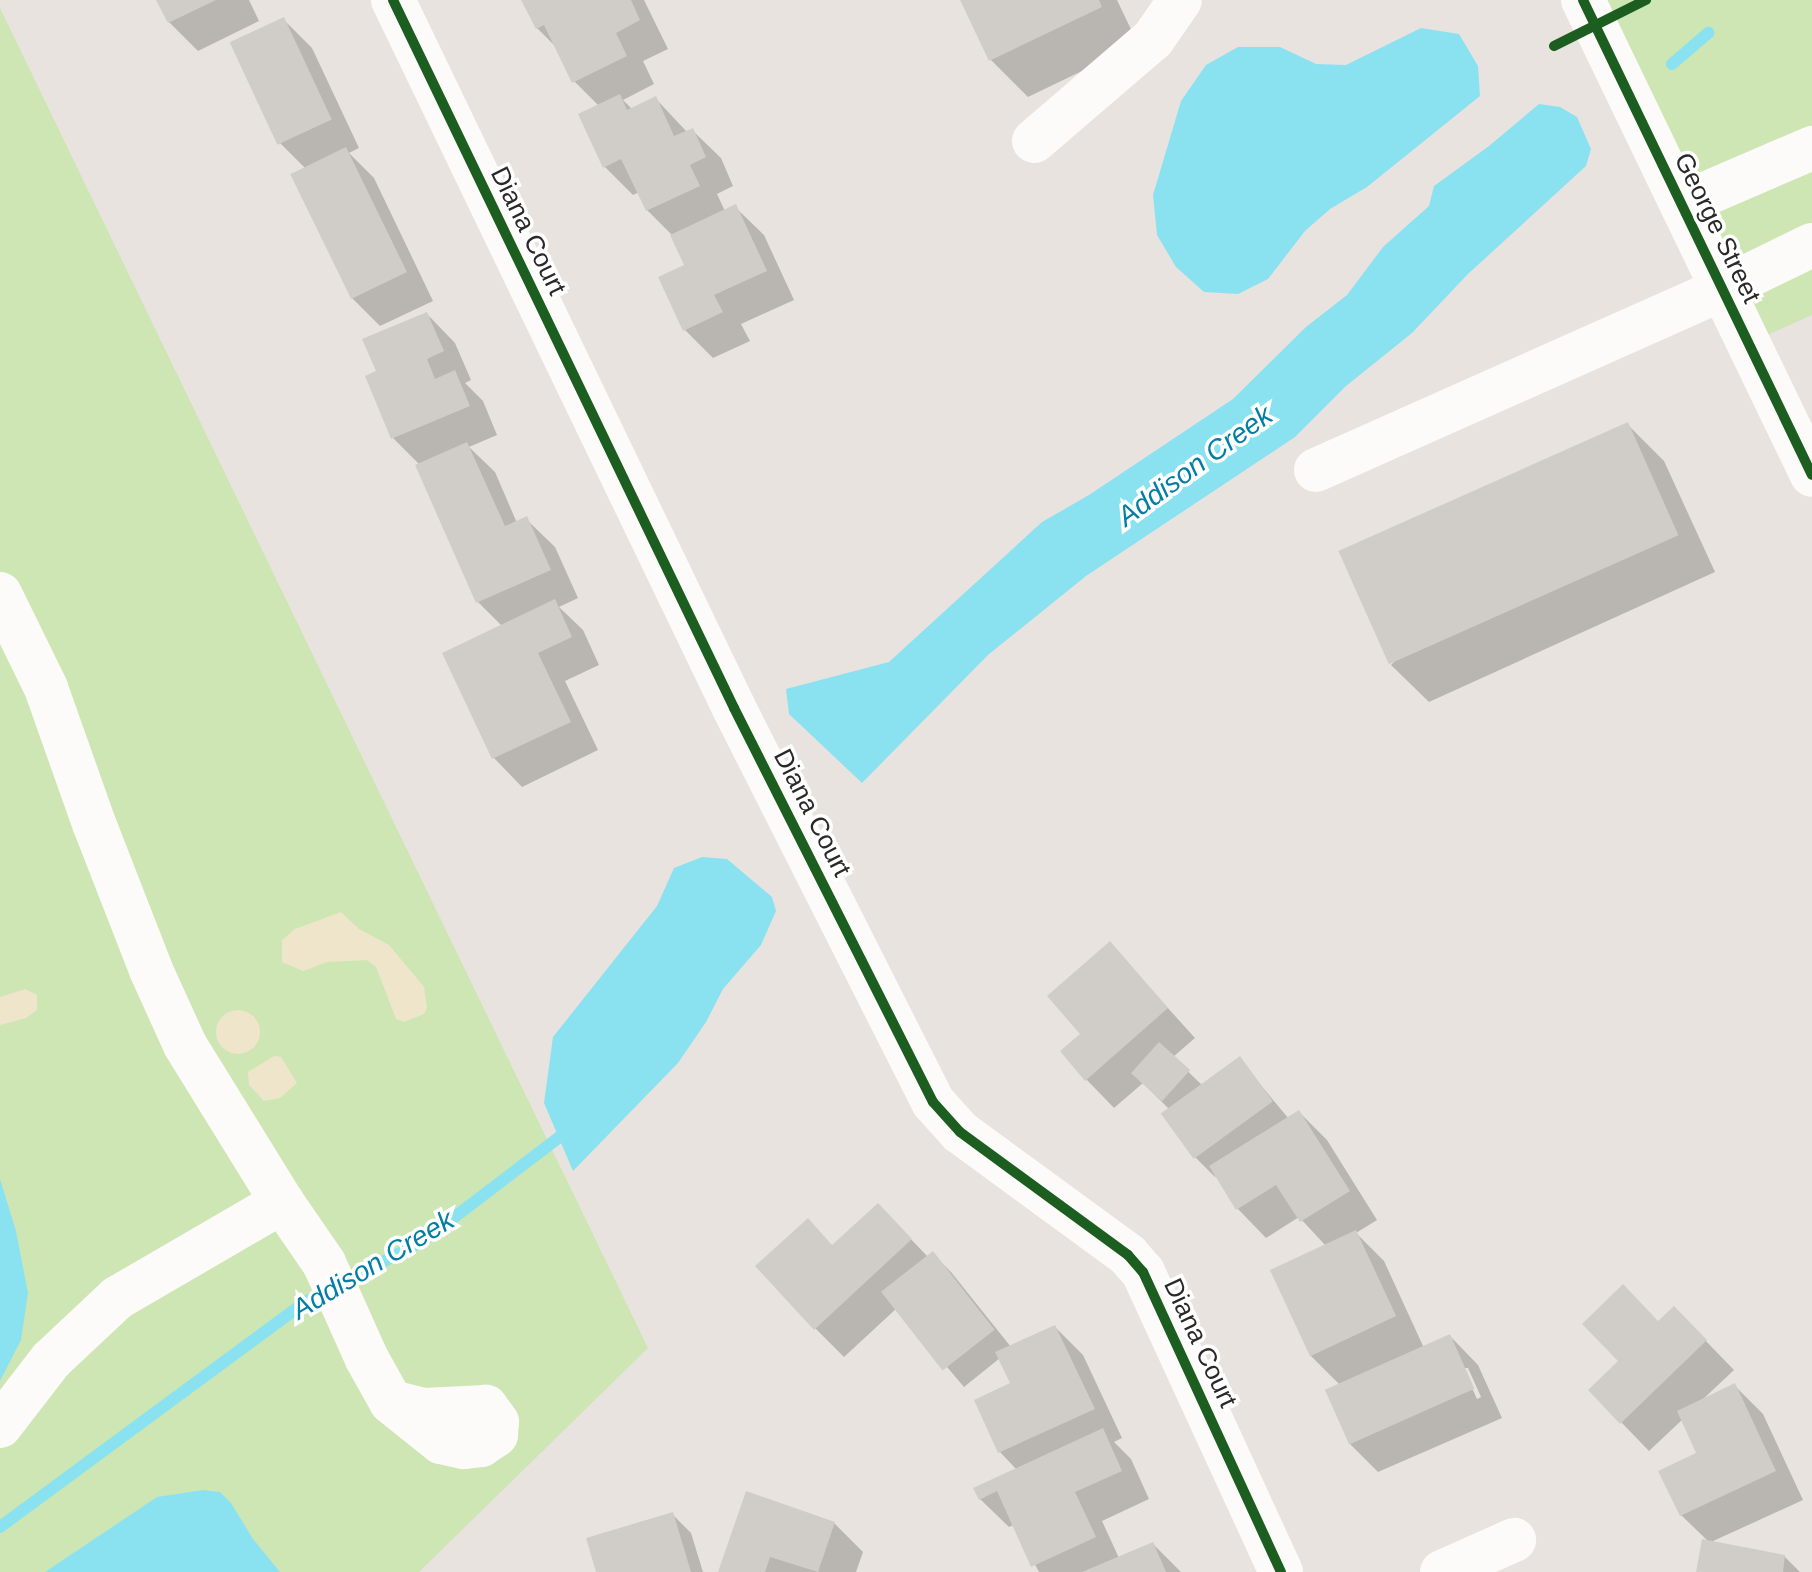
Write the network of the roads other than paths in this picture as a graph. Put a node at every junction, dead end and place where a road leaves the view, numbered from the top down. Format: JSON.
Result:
{"nodes":[{"id":1,"x":393,"y":0,"type":"edge"},
{"id":2,"x":1180,"y":0,"type":"edge"},
{"id":3,"x":1583,"y":0,"type":"edge"},
{"id":4,"x":1034,"y":141,"type":"dead end"},
{"id":5,"x":1812,"y":148,"type":"edge"},
{"id":6,"x":1682,"y":204,"type":"junction"},
{"id":7,"x":1812,"y":245,"type":"edge"},
{"id":8,"x":1722,"y":289,"type":"junction"},
{"id":9,"x":1316,"y":470,"type":"dead end"},
{"id":10,"x":1812,"y":475,"type":"edge"},
{"id":11,"x":0,"y":594,"type":"edge"},
{"id":12,"x":282,"y":1202,"type":"junction"},
{"id":13,"x":391,"y":1402,"type":"dead end"},
{"id":14,"x":0,"y":1426,"type":"edge"},
{"id":15,"x":1514,"y":1540,"type":"dead end"},
{"id":16,"x":1281,"y":1572,"type":"edge"},
{"id":17,"x":1442,"y":1572,"type":"edge"}],
"edges":[{"from":1,"to":16,"type":"street","name":"Diana Court"},
{"from":2,"to":4,"type":"street"},
{"from":3,"to":6,"type":"street","name":"George Street"},
{"from":5,"to":6,"type":"street"},
{"from":6,"to":8,"type":"street","name":"George Street"},
{"from":7,"to":8,"type":"street"},
{"from":8,"to":9,"type":"street"},
{"from":8,"to":10,"type":"street","name":"George Street"},
{"from":11,"to":12,"type":"street"},
{"from":12,"to":13,"type":"street"},
{"from":12,"to":14,"type":"street"},
{"from":15,"to":17,"type":"street"}]}
